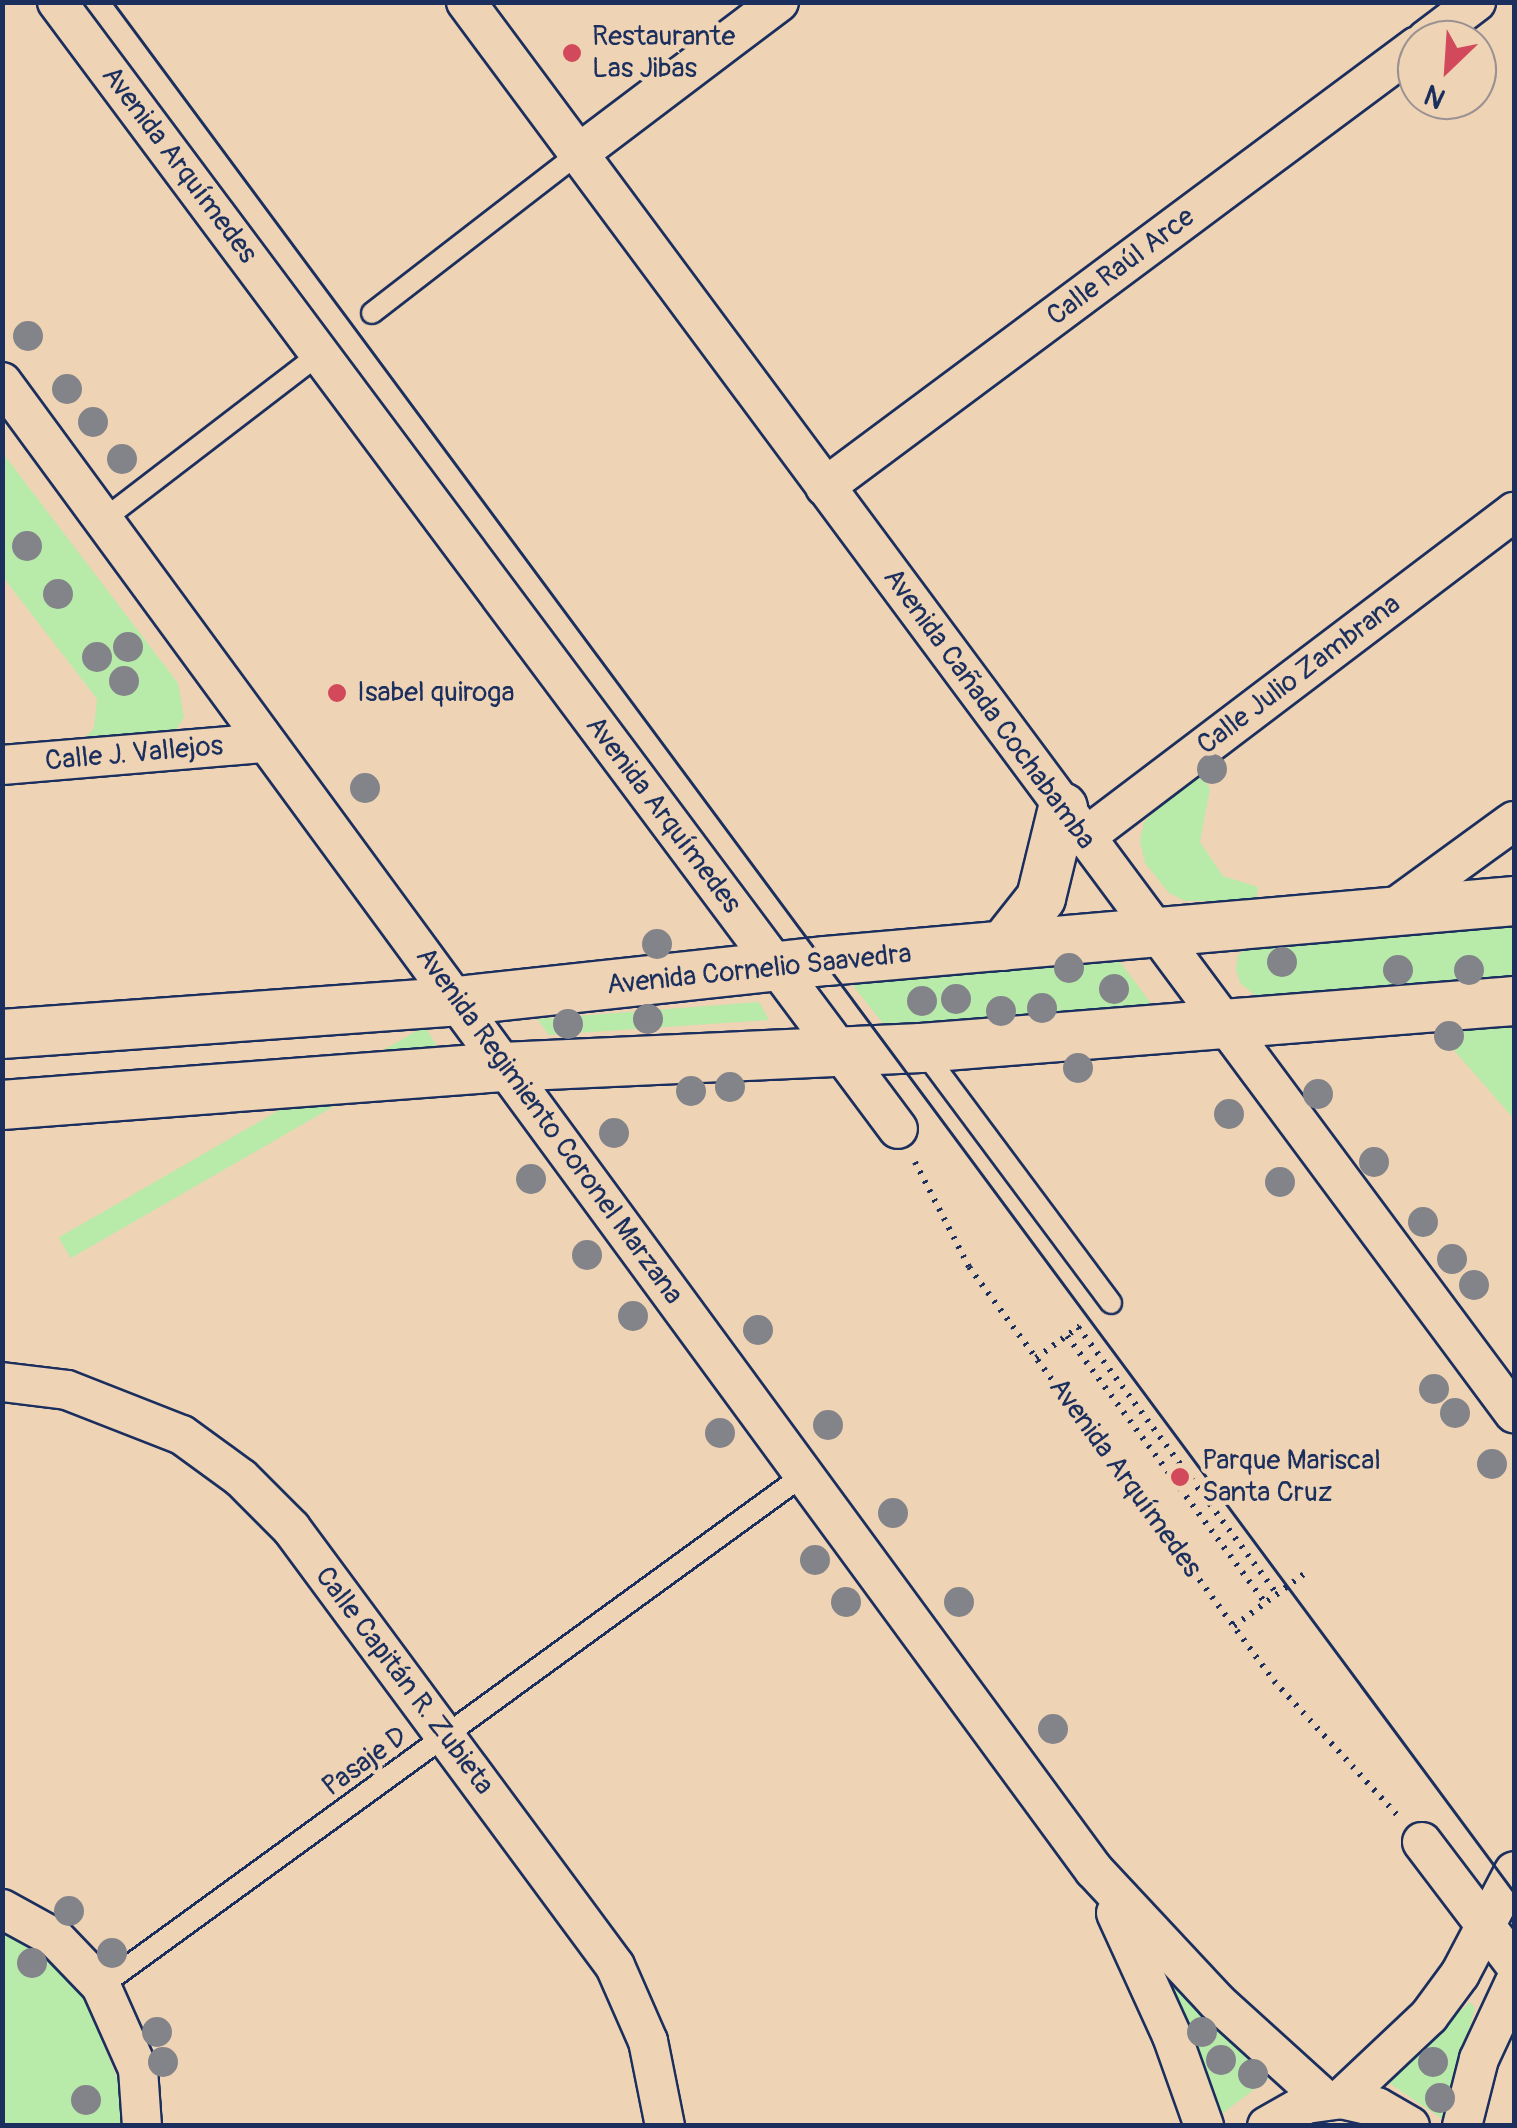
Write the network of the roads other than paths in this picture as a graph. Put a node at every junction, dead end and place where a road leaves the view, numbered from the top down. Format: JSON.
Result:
{"nodes":[{"id":1,"x":57,"y":2,"type":"edge"},
{"id":2,"x":466,"y":2,"type":"edge"},
{"id":3,"x":779,"y":2,"type":"edge"},
{"id":4,"x":1476,"y":2,"type":"edge"},
{"id":5,"x":1452,"y":20,"type":"edge"},
{"id":6,"x":1397,"y":61,"type":"edge"},
{"id":7,"x":578,"y":154,"type":"junction"},
{"id":8,"x":372,"y":312,"type":"dead end"},
{"id":9,"x":319,"y":354,"type":"junction"},
{"id":10,"x":2,"y":382,"type":"edge"},
{"id":11,"x":824,"y":487,"type":"junction"},
{"id":12,"x":1514,"y":512,"type":"edge"},
{"id":13,"x":103,"y":520,"type":"junction"},
{"id":14,"x":265,"y":743,"type":"junction"},
{"id":15,"x":2,"y":765,"type":"edge"},
{"id":16,"x":1514,"y":821,"type":"edge"},
{"id":17,"x":1074,"y":823,"type":"junction"},
{"id":18,"x":1514,"y":901,"type":"edge"},
{"id":19,"x":1390,"y":912,"type":"junction"},
{"id":20,"x":1154,"y":931,"type":"junction"},
{"id":21,"x":1003,"y":946,"type":"junction"},
{"id":22,"x":776,"y":967,"type":"junction"},
{"id":23,"x":457,"y":1001,"type":"junction"},
{"id":24,"x":1514,"y":1001,"type":"edge"},
{"id":25,"x":1224,"y":1027,"type":"junction"},
{"id":26,"x":2,"y":1034,"type":"edge"},
{"id":27,"x":922,"y":1048,"type":"junction"},
{"id":28,"x":838,"y":1049,"type":"junction"},
{"id":29,"x":503,"y":1067,"type":"junction"},
{"id":30,"x":2,"y":1105,"type":"edge"},
{"id":31,"x":898,"y":1129,"type":"road end"},
{"id":32,"x":1111,"y":1303,"type":"dead end"},
{"id":33,"x":2,"y":1382,"type":"edge"},
{"id":34,"x":1514,"y":1413,"type":"edge"},
{"id":35,"x":805,"y":1474,"type":"junction"},
{"id":36,"x":447,"y":1737,"type":"junction"},
{"id":37,"x":1422,"y":1842,"type":"road end"},
{"id":38,"x":1094,"y":1870,"type":"junction"},
{"id":39,"x":1514,"y":1871,"type":"edge"},
{"id":40,"x":2,"y":1909,"type":"edge"},
{"id":41,"x":1486,"y":1928,"type":"junction"},
{"id":42,"x":1514,"y":1963,"type":"edge"},
{"id":43,"x":1514,"y":1984,"type":"edge"},
{"id":44,"x":101,"y":1986,"type":"junction"},
{"id":45,"x":1333,"y":2100,"type":"junction"},
{"id":46,"x":142,"y":2126,"type":"edge"},
{"id":47,"x":665,"y":2126,"type":"edge"},
{"id":48,"x":1204,"y":2126,"type":"edge"},
{"id":49,"x":1267,"y":2126,"type":"edge"},
{"id":50,"x":1410,"y":2126,"type":"edge"},
{"id":51,"x":1462,"y":2126,"type":"edge"}],
"edges":[{"from":1,"to":9,"type":"street","name":"Avenida Arquímedes"},
{"from":2,"to":7,"type":"street","name":"Avenida Cañada Cochabamba"},
{"from":3,"to":7,"type":"street"},
{"from":4,"to":5,"type":"street"},
{"from":6,"to":11,"type":"street","name":"Calle Raúl Arce"},
{"from":7,"to":8,"type":"lane"},
{"from":7,"to":11,"type":"street","name":"Avenida Cañada Cochabamba"},
{"from":9,"to":13,"type":"lane"},
{"from":9,"to":22,"type":"street","name":"Avenida Arquímedes"},
{"from":10,"to":13,"type":"street","name":"Avenida Regimiento Coronel Marzana"},
{"from":11,"to":17,"type":"street","name":"Avenida Cañada Cochabamba"},
{"from":12,"to":17,"type":"street","name":"Calle Julio Zambrana"},
{"from":13,"to":14,"type":"street","name":"Avenida Regimiento Coronel Marzana"},
{"from":14,"to":15,"type":"street","name":"Calle J. Vallejos"},
{"from":14,"to":23,"type":"street","name":"Avenida Regimiento Coronel Marzana"},
{"from":16,"to":19,"type":"street"},
{"from":17,"to":20,"type":"street","name":"Avenida Cañada Cochabamba"},
{"from":17,"to":21,"type":"street"},
{"from":18,"to":19,"type":"street","name":"Avenida Cornelio Saavedra"},
{"from":19,"to":20,"type":"street","name":"Avenida Cornelio Saavedra"},
{"from":20,"to":21,"type":"street","name":"Avenida Cornelio Saavedra"},
{"from":20,"to":25,"type":"street","name":"Avenida Cañada Cochabamba"},
{"from":21,"to":22,"type":"street","name":"Avenida Cornelio Saavedra"},
{"from":22,"to":23,"type":"street","name":"Avenida Cornelio Saavedra"},
{"from":22,"to":28,"type":"street","name":"Avenida Arquímedes"},
{"from":23,"to":26,"type":"street","name":"Avenida Cornelio Saavedra"},
{"from":23,"to":29,"type":"street","name":"Avenida Regimiento Coronel Marzana"},
{"from":24,"to":25,"type":"street"},
{"from":25,"to":27,"type":"street"},
{"from":25,"to":34,"type":"street","name":"Avenida Cañada Cochabamba"},
{"from":27,"to":28,"type":"street"},
{"from":27,"to":32,"type":"lane"},
{"from":28,"to":29,"type":"street"},
{"from":28,"to":31,"type":"street","name":"Avenida Arquímedes"},
{"from":29,"to":30,"type":"street"},
{"from":29,"to":35,"type":"street","name":"Avenida Regimiento Coronel Marzana"},
{"from":33,"to":36,"type":"street","name":"Calle Capitán R. Zubieta"},
{"from":35,"to":36,"type":"lane","name":"Pasaje D"},
{"from":35,"to":38,"type":"street","name":"Avenida Regimiento Coronel Marzana"},
{"from":36,"to":44,"type":"lane","name":"Pasaje D"},
{"from":36,"to":47,"type":"street","name":"Calle Capitán R. Zubieta"},
{"from":37,"to":41,"type":"street"},
{"from":38,"to":45,"type":"street","name":"Avenida Regimiento Coronel Marzana"},
{"from":38,"to":48,"type":"street","name":"Avenida Regimiento Coronel Marzana"},
{"from":39,"to":41,"type":"street"},
{"from":40,"to":44,"type":"street"},
{"from":41,"to":42,"type":"street"},
{"from":41,"to":45,"type":"street"},
{"from":43,"to":51,"type":"street"},
{"from":44,"to":46,"type":"street"},
{"from":45,"to":49,"type":"street"},
{"from":45,"to":50,"type":"street"}]}
